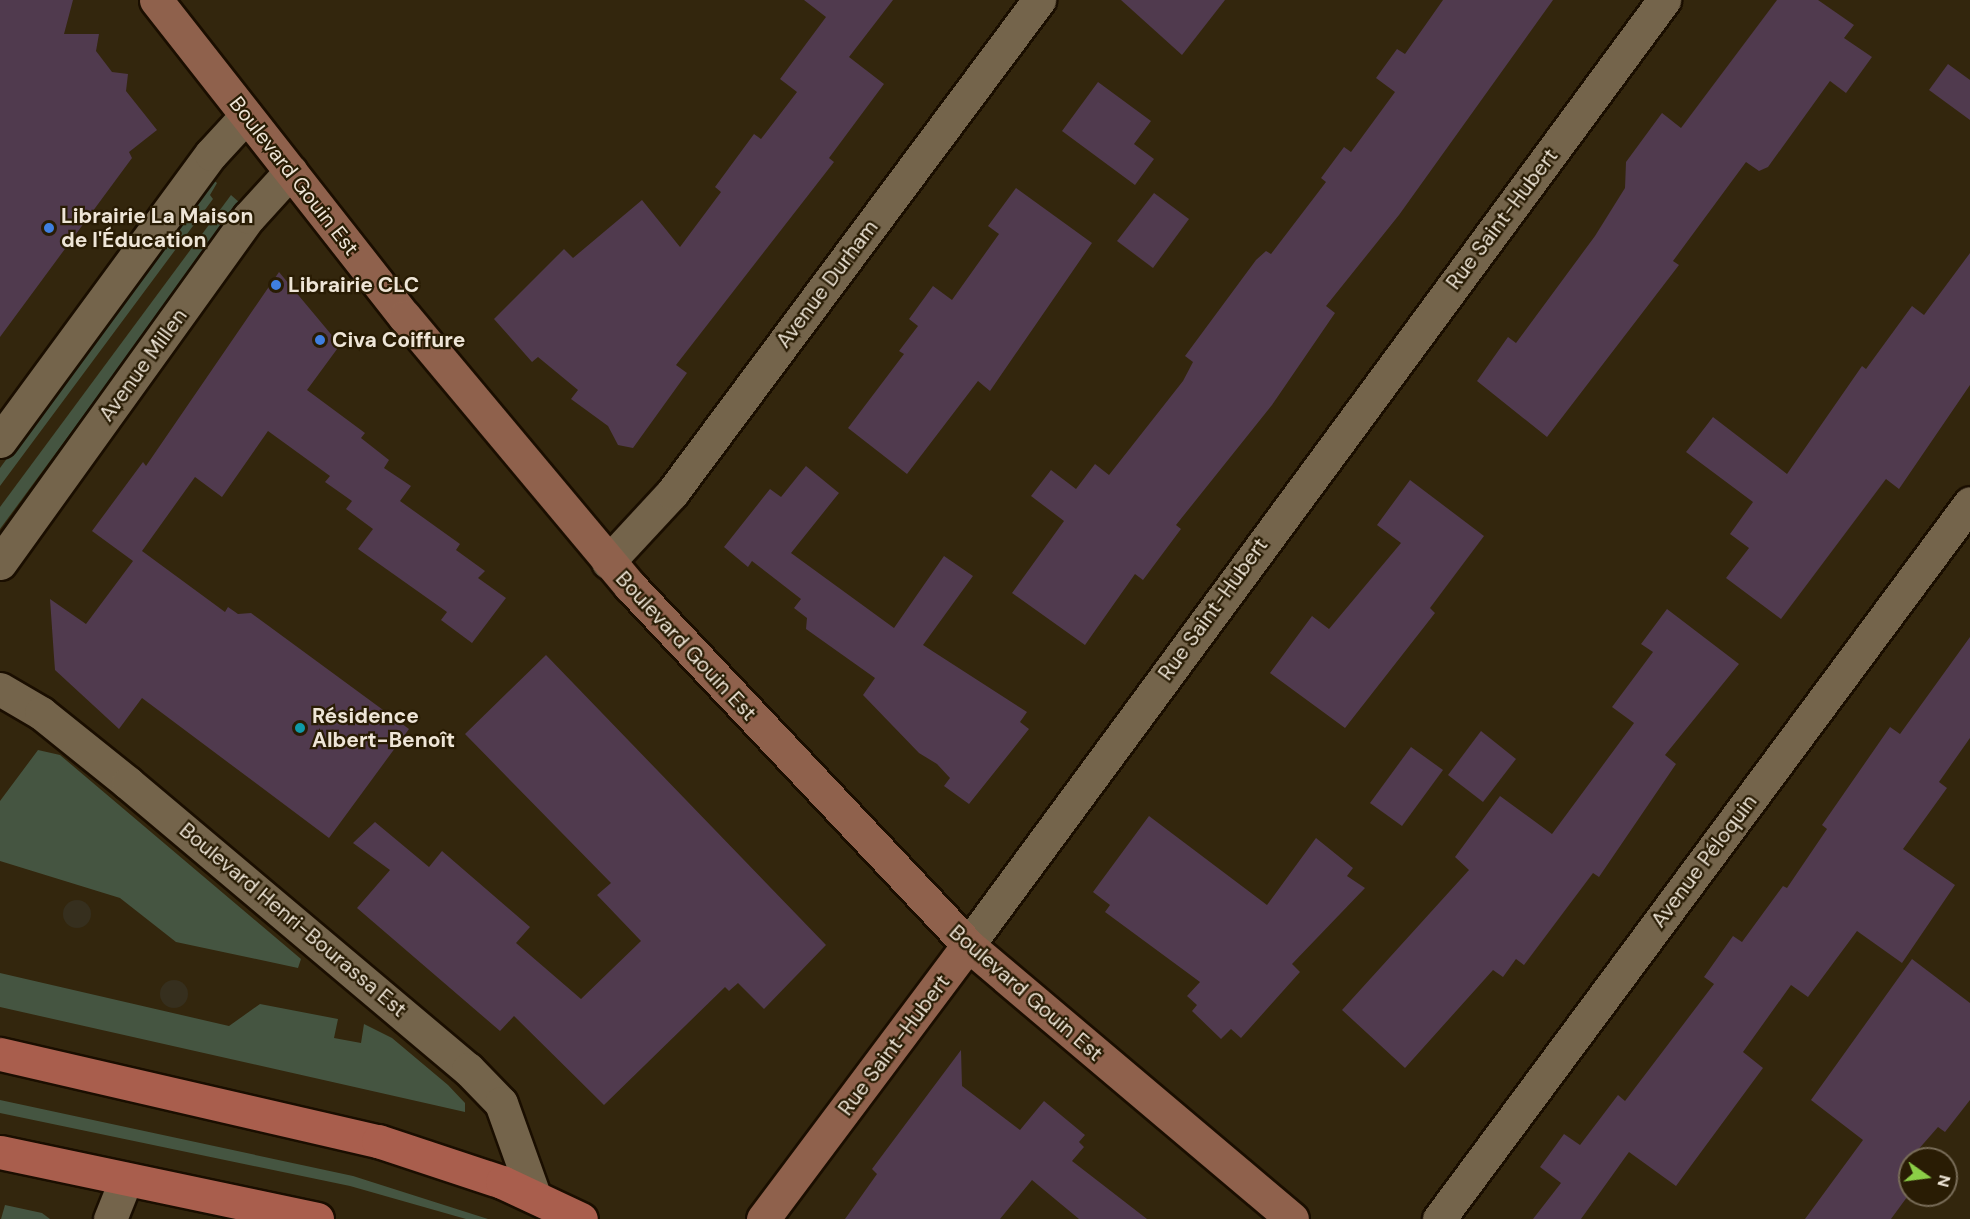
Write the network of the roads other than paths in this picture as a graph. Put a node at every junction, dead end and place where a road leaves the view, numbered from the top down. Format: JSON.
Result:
{"nodes":[{"id":1,"x":156,"y":0,"type":"edge"},
{"id":2,"x":1039,"y":0,"type":"edge"},
{"id":3,"x":1664,"y":0,"type":"edge"},
{"id":4,"x":246,"y":116,"type":"junction"},
{"id":5,"x":291,"y":171,"type":"junction"},
{"id":6,"x":0,"y":441,"type":"edge"},
{"id":7,"x":1970,"y":503,"type":"edge"},
{"id":8,"x":608,"y":562,"type":"junction"},
{"id":9,"x":0,"y":563,"type":"edge"},
{"id":10,"x":0,"y":689,"type":"edge"},
{"id":11,"x":968,"y":945,"type":"junction"},
{"id":12,"x":0,"y":1054,"type":"edge"},
{"id":13,"x":0,"y":1152,"type":"edge"},
{"id":14,"x":126,"y":1179,"type":"junction"},
{"id":15,"x":534,"y":1195,"type":"junction"},
{"id":16,"x":110,"y":1219,"type":"edge"},
{"id":17,"x":317,"y":1219,"type":"edge"},
{"id":18,"x":581,"y":1219,"type":"edge"},
{"id":19,"x":763,"y":1219,"type":"edge"},
{"id":20,"x":1292,"y":1219,"type":"edge"},
{"id":21,"x":1439,"y":1219,"type":"edge"}],
"edges":[{"from":1,"to":4,"type":"street","name":"Boulevard Gouin Est"},
{"from":2,"to":8,"type":"street","name":"Avenue Durham"},
{"from":3,"to":11,"type":"street","name":"Rue Saint-Hubert"},
{"from":4,"to":5,"type":"street","name":"Boulevard Gouin Est"},
{"from":4,"to":6,"type":"street"},
{"from":5,"to":8,"type":"street","name":"Boulevard Gouin Est"},
{"from":5,"to":9,"type":"street","name":"Avenue Millen"},
{"from":7,"to":21,"type":"street","name":"Avenue Péloquin"},
{"from":8,"to":11,"type":"street","name":"Boulevard Gouin Est"},
{"from":10,"to":15,"type":"street","name":"Boulevard Henri-Bourassa Est"},
{"from":11,"to":19,"type":"street","name":"Rue Saint-Hubert"},
{"from":11,"to":20,"type":"street","name":"Boulevard Gouin Est"},
{"from":12,"to":15,"type":"main road"},
{"from":13,"to":14,"type":"main road"},
{"from":14,"to":16,"type":"street"},
{"from":14,"to":17,"type":"main road"},
{"from":15,"to":18,"type":"main road"}]}
